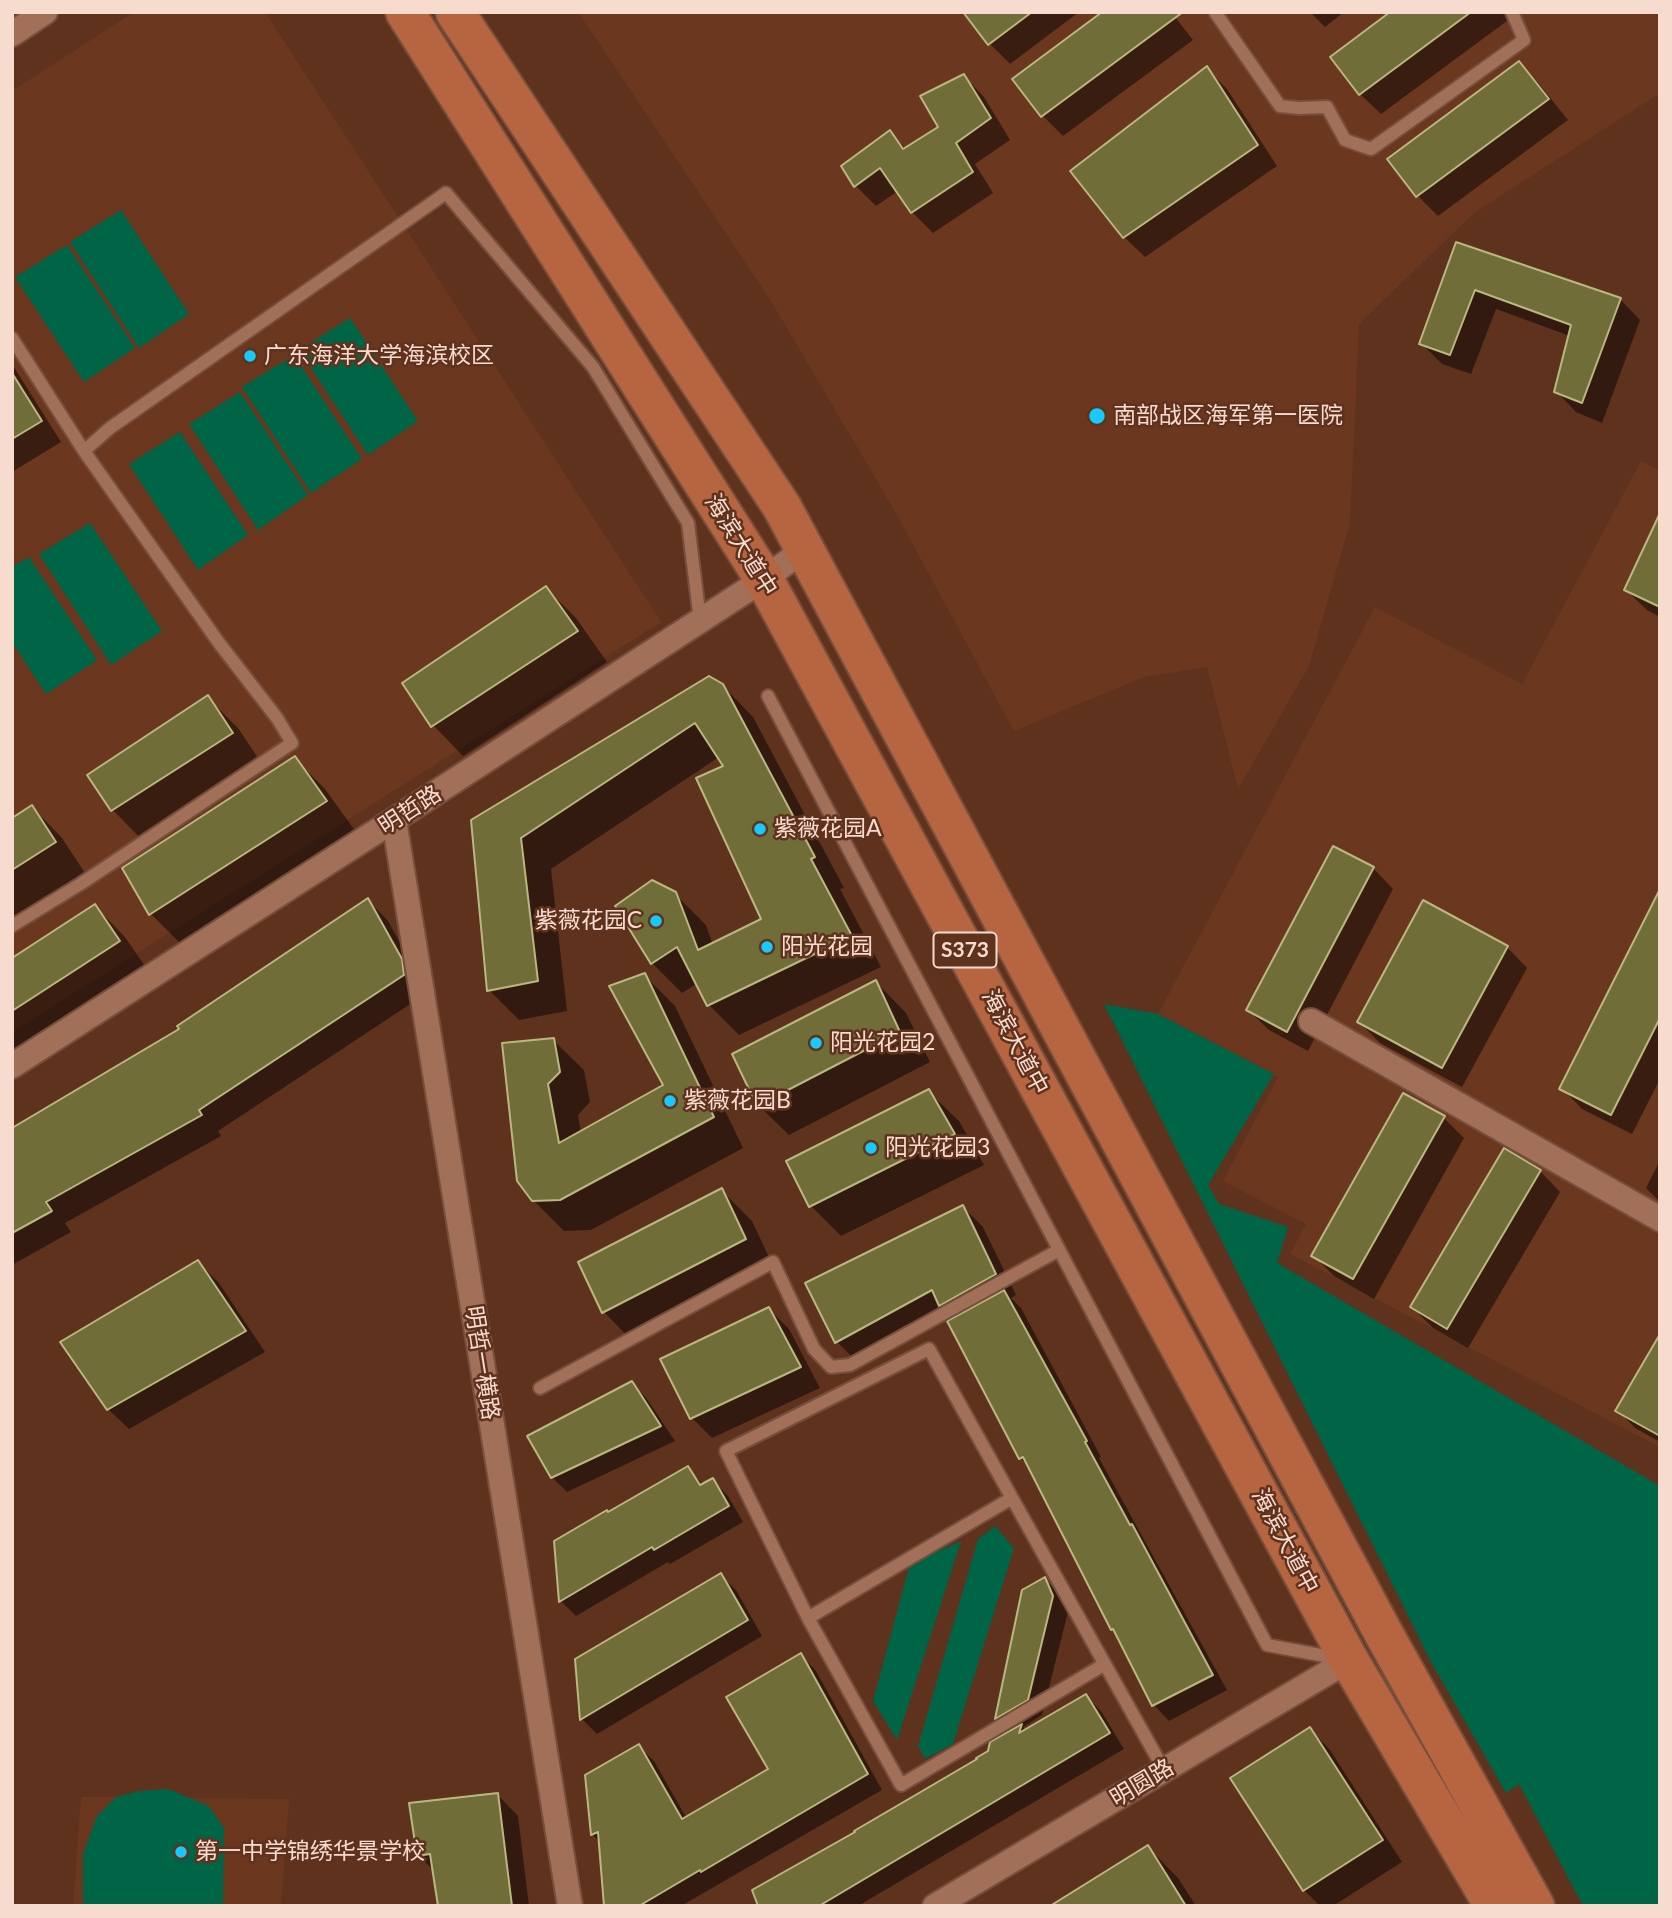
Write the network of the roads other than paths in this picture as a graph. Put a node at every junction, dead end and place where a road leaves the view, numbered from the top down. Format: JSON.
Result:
{"nodes":[{"id":1,"x":45,"y":12,"type":"edge"},
{"id":2,"x":405,"y":12,"type":"edge"},
{"id":3,"x":455,"y":12,"type":"edge"},
{"id":4,"x":1215,"y":12,"type":"edge"},
{"id":5,"x":1512,"y":12,"type":"edge"},
{"id":6,"x":12,"y":34,"type":"edge"},
{"id":7,"x":12,"y":338,"type":"edge"},
{"id":8,"x":84,"y":451,"type":"junction"},
{"id":9,"x":805,"y":549,"type":"junction"},
{"id":10,"x":764,"y":579,"type":"junction"},
{"id":11,"x":700,"y":620,"type":"junction"},
{"id":12,"x":768,"y":696,"type":"dead end"},
{"id":13,"x":394,"y":820,"type":"junction"},
{"id":14,"x":12,"y":926,"type":"edge"},
{"id":15,"x":1311,"y":1021,"type":"dead end"},
{"id":16,"x":12,"y":1066,"type":"edge"},
{"id":17,"x":1660,"y":1219,"type":"edge"},
{"id":18,"x":1059,"y":1250,"type":"junction"},
{"id":19,"x":540,"y":1388,"type":"dead end"},
{"id":20,"x":1012,"y":1498,"type":"junction"},
{"id":21,"x":808,"y":1618,"type":"junction"},
{"id":22,"x":1349,"y":1660,"type":"junction"},
{"id":23,"x":1105,"y":1664,"type":"junction"},
{"id":24,"x":1164,"y":1770,"type":"junction"},
{"id":25,"x":1433,"y":1801,"type":"junction"},
{"id":26,"x":569,"y":1906,"type":"edge"},
{"id":27,"x":935,"y":1906,"type":"edge"},
{"id":28,"x":1477,"y":1906,"type":"edge"},
{"id":29,"x":1494,"y":1906,"type":"edge"},
{"id":30,"x":1535,"y":1906,"type":"edge"}],
"edges":[{"from":1,"to":6,"type":"street"},
{"from":2,"to":10,"type":"main road","name":"海滨大道中","number":"S373"},
{"from":3,"to":9,"type":"main road","name":"海滨大道中","number":"S373"},
{"from":4,"to":5,"type":"lane"},
{"from":7,"to":8,"type":"lane"},
{"from":8,"to":11,"type":"lane"},
{"from":8,"to":14,"type":"lane"},
{"from":9,"to":10,"type":"street","name":"明哲路"},
{"from":9,"to":30,"type":"main road","name":"海滨大道中","number":"S373"},
{"from":10,"to":11,"type":"street","name":"明哲路"},
{"from":10,"to":22,"type":"main road","name":"海滨大道中","number":"S373"},
{"from":11,"to":13,"type":"street","name":"明哲路"},
{"from":12,"to":18,"type":"lane"},
{"from":13,"to":16,"type":"street","name":"明哲路"},
{"from":13,"to":26,"type":"street","name":"明哲一横路"},
{"from":15,"to":17,"type":"street"},
{"from":18,"to":19,"type":"lane"},
{"from":18,"to":22,"type":"lane"},
{"from":20,"to":21,"type":"lane"},
{"from":20,"to":21,"type":"lane"},
{"from":20,"to":23,"type":"lane"},
{"from":21,"to":23,"type":"lane"},
{"from":22,"to":24,"type":"street","name":"明圆路"},
{"from":22,"to":25,"type":"main road","name":"海滨大道中","number":"S373"},
{"from":23,"to":24,"type":"lane"},
{"from":24,"to":27,"type":"street","name":"明圆路"},
{"from":25,"to":28,"type":"main road"},
{"from":25,"to":29,"type":"main road","name":"海滨大道中","number":"S373"}]}
